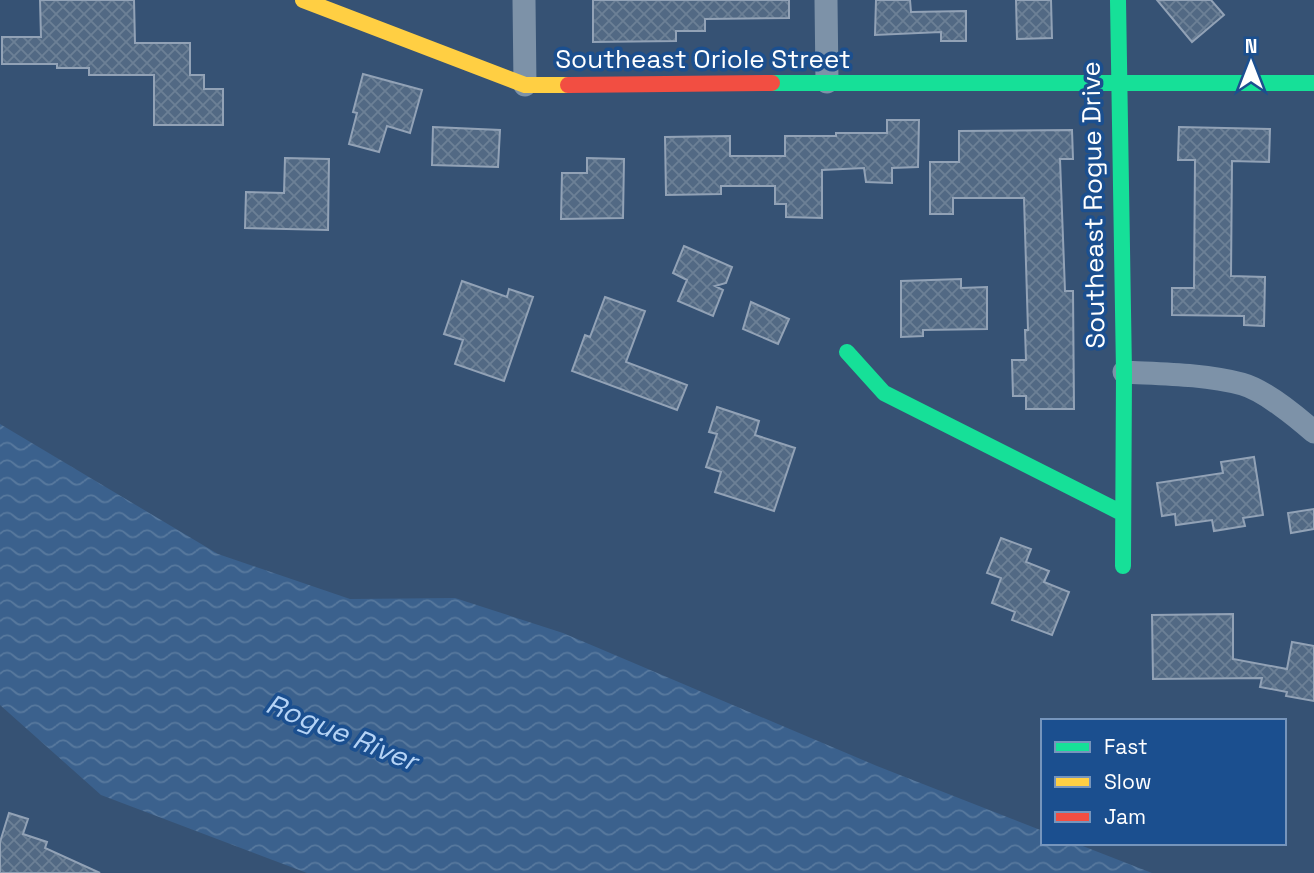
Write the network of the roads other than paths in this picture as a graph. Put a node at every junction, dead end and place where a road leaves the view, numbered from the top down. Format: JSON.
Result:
{"nodes":[{"id":1,"x":303,"y":0,"type":"edge"},
{"id":2,"x":524,"y":0,"type":"edge"},
{"id":3,"x":826,"y":0,"type":"edge"},
{"id":4,"x":1118,"y":0,"type":"edge"},
{"id":5,"x":827,"y":82,"type":"junction"},
{"id":6,"x":1118,"y":83,"type":"junction"},
{"id":7,"x":1314,"y":83,"type":"edge"},
{"id":8,"x":525,"y":85,"type":"junction"},
{"id":9,"x":847,"y":352,"type":"dead end"},
{"id":10,"x":1124,"y":372,"type":"junction"},
{"id":11,"x":1314,"y":432,"type":"edge"},
{"id":12,"x":1122,"y":513,"type":"junction"},
{"id":13,"x":1123,"y":566,"type":"dead end"}],
"edges":[{"from":1,"to":8,"type":"street","name":"Southeast Oriole Street"},
{"from":2,"to":8,"type":"street"},
{"from":3,"to":5,"type":"street"},
{"from":4,"to":6,"type":"street","name":"Southeast Rogue Drive"},
{"from":5,"to":6,"type":"street","name":"Southeast Oriole Street"},
{"from":5,"to":8,"type":"street","name":"Southeast Oriole Street"},
{"from":6,"to":7,"type":"street","name":"Southeast Oriole Street"},
{"from":6,"to":10,"type":"street","name":"Southeast Rogue Drive"},
{"from":9,"to":12,"type":"street"},
{"from":10,"to":11,"type":"street","name":"Southeast Rogue Drive"},
{"from":10,"to":12,"type":"street"},
{"from":12,"to":13,"type":"street"}]}
